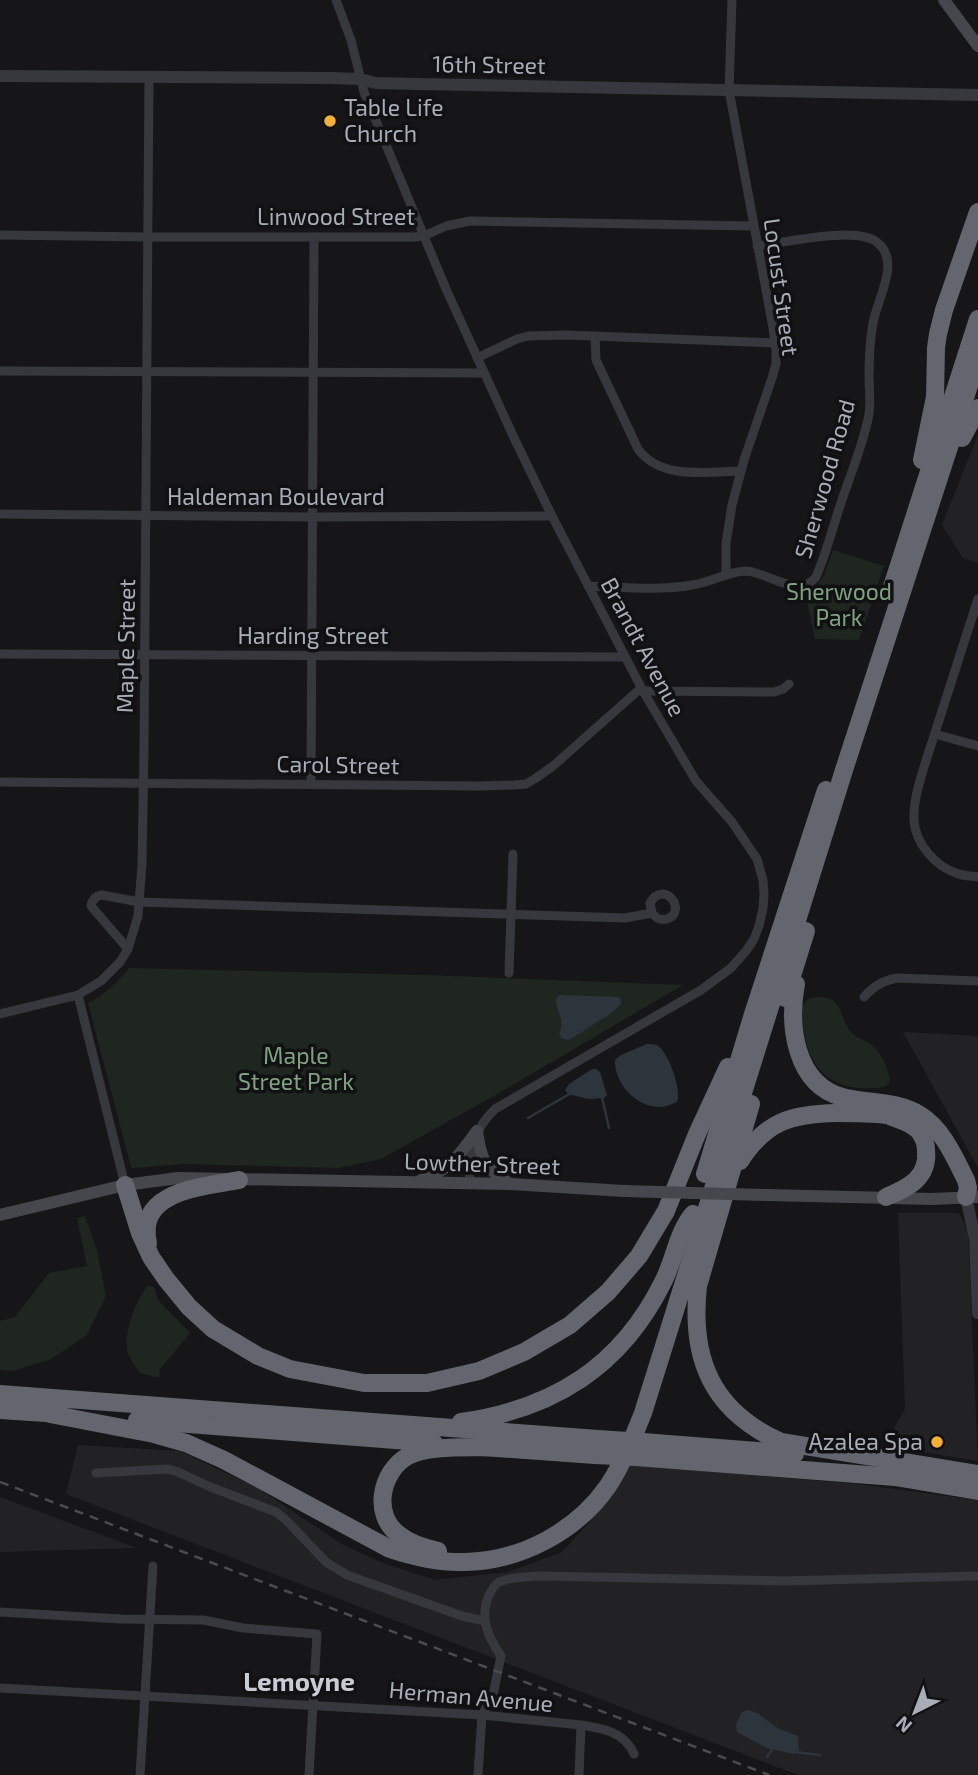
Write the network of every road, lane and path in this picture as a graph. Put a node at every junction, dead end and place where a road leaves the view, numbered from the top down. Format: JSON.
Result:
{"nodes":[{"id":1,"x":337,"y":0,"type":"edge"},
{"id":2,"x":732,"y":0,"type":"edge"},
{"id":3,"x":944,"y":0,"type":"edge"},
{"id":4,"x":978,"y":46,"type":"edge"},
{"id":5,"x":0,"y":76,"type":"edge"},
{"id":6,"x":149,"y":77,"type":"junction"},
{"id":7,"x":360,"y":79,"type":"junction"},
{"id":8,"x":729,"y":90,"type":"junction"},
{"id":9,"x":978,"y":95,"type":"edge"},
{"id":10,"x":978,"y":212,"type":"edge"},
{"id":11,"x":753,"y":226,"type":"junction"},
{"id":12,"x":0,"y":235,"type":"edge"},
{"id":13,"x":424,"y":236,"type":"junction"},
{"id":14,"x":148,"y":237,"type":"junction"},
{"id":15,"x":314,"y":237,"type":"junction"},
{"id":16,"x":757,"y":246,"type":"junction"},
{"id":17,"x":978,"y":319,"type":"edge"},
{"id":18,"x":595,"y":336,"type":"junction"},
{"id":19,"x":775,"y":343,"type":"junction"},
{"id":20,"x":477,"y":358,"type":"junction"},
{"id":21,"x":978,"y":358,"type":"edge"},
{"id":22,"x":0,"y":372,"type":"edge"},
{"id":23,"x":148,"y":372,"type":"junction"},
{"id":24,"x":484,"y":373,"type":"junction"},
{"id":25,"x":313,"y":374,"type":"junction"},
{"id":26,"x":978,"y":408,"type":"edge"},
{"id":27,"x":740,"y":471,"type":"junction"},
{"id":28,"x":931,"y":508,"type":"junction"},
{"id":29,"x":0,"y":514,"type":"edge"},
{"id":30,"x":146,"y":515,"type":"junction"},
{"id":31,"x":552,"y":516,"type":"junction"},
{"id":32,"x":313,"y":517,"type":"junction"},
{"id":33,"x":904,"y":549,"type":"junction"},
{"id":34,"x":726,"y":575,"type":"junction"},
{"id":35,"x":588,"y":586,"type":"junction"},
{"id":36,"x":978,"y":601,"type":"edge"},
{"id":37,"x":897,"y":610,"type":"junction"},
{"id":38,"x":0,"y":654,"type":"edge"},
{"id":39,"x":145,"y":655,"type":"junction"},
{"id":40,"x":312,"y":656,"type":"junction"},
{"id":41,"x":625,"y":657,"type":"junction"},
{"id":42,"x":789,"y":684,"type":"dead end"},
{"id":43,"x":642,"y":690,"type":"junction"},
{"id":44,"x":935,"y":734,"type":"junction"},
{"id":45,"x":978,"y":746,"type":"edge"},
{"id":46,"x":0,"y":782,"type":"edge"},
{"id":47,"x":143,"y":783,"type":"junction"},
{"id":48,"x":311,"y":783,"type":"junction"},
{"id":49,"x":513,"y":854,"type":"dead end"},
{"id":50,"x":978,"y":877,"type":"edge"},
{"id":51,"x":139,"y":902,"type":"junction"},
{"id":52,"x":652,"y":913,"type":"dead end"},
{"id":53,"x":510,"y":914,"type":"junction"},
{"id":54,"x":803,"y":943,"type":"junction"},
{"id":55,"x":128,"y":949,"type":"junction"},
{"id":56,"x":509,"y":973,"type":"dead end"},
{"id":57,"x":978,"y":981,"type":"edge"},
{"id":58,"x":78,"y":995,"type":"junction"},
{"id":59,"x":864,"y":997,"type":"dead end"},
{"id":60,"x":0,"y":1014,"type":"edge"},
{"id":61,"x":753,"y":1014,"type":"junction"},
{"id":62,"x":887,"y":1115,"type":"junction"},
{"id":63,"x":477,"y":1131,"type":"junction"},
{"id":64,"x":239,"y":1180,"type":"junction"},
{"id":65,"x":412,"y":1182,"type":"junction"},
{"id":66,"x":469,"y":1184,"type":"junction"},
{"id":67,"x":511,"y":1184,"type":"junction"},
{"id":68,"x":125,"y":1185,"type":"junction"},
{"id":69,"x":727,"y":1190,"type":"junction"},
{"id":70,"x":886,"y":1197,"type":"junction"},
{"id":71,"x":972,"y":1197,"type":"edge"},
{"id":72,"x":693,"y":1214,"type":"junction"},
{"id":73,"x":0,"y":1215,"type":"edge"},
{"id":74,"x":977,"y":1239,"type":"edge"},
{"id":75,"x":151,"y":1257,"type":"junction"},
{"id":76,"x":978,"y":1313,"type":"edge"},
{"id":77,"x":0,"y":1394,"type":"edge"},
{"id":78,"x":0,"y":1410,"type":"edge"},
{"id":79,"x":50,"y":1414,"type":"junction"},
{"id":80,"x":389,"y":1424,"type":"junction"},
{"id":81,"x":494,"y":1447,"type":"junction"},
{"id":82,"x":596,"y":1447,"type":"junction"},
{"id":83,"x":640,"y":1449,"type":"junction"},
{"id":84,"x":932,"y":1466,"type":"junction"},
{"id":85,"x":96,"y":1473,"type":"dead end"},
{"id":86,"x":978,"y":1474,"type":"edge"},
{"id":87,"x":978,"y":1491,"type":"edge"},
{"id":88,"x":153,"y":1566,"type":"dead end"},
{"id":89,"x":978,"y":1576,"type":"edge"},
{"id":90,"x":0,"y":1612,"type":"edge"},
{"id":91,"x":149,"y":1620,"type":"junction"},
{"id":92,"x":485,"y":1621,"type":"junction"},
{"id":93,"x":0,"y":1689,"type":"edge"},
{"id":94,"x":144,"y":1696,"type":"junction"},
{"id":95,"x":313,"y":1706,"type":"junction"},
{"id":96,"x":482,"y":1715,"type":"junction"},
{"id":97,"x":580,"y":1725,"type":"junction"},
{"id":98,"x":634,"y":1754,"type":"dead end"},
{"id":99,"x":140,"y":1775,"type":"edge"},
{"id":100,"x":309,"y":1775,"type":"edge"},
{"id":101,"x":478,"y":1775,"type":"edge"},
{"id":102,"x":579,"y":1775,"type":"edge"}],
"edges":[{"from":1,"to":7,"type":"street","name":"Brandt Avenue"},
{"from":2,"to":8,"type":"street","name":"Locust Street"},
{"from":3,"to":4,"type":"main road"},
{"from":5,"to":6,"type":"street","name":"16th Street"},
{"from":6,"to":7,"type":"street","name":"16th Street"},
{"from":6,"to":14,"type":"street","name":"Maple Street"},
{"from":7,"to":8,"type":"street","name":"16th Street"},
{"from":7,"to":13,"type":"street","name":"Brandt Avenue"},
{"from":8,"to":9,"type":"street","name":"16th Street"},
{"from":8,"to":11,"type":"street","name":"Locust Street"},
{"from":10,"to":33,"type":"highway"},
{"from":11,"to":13,"type":"street","name":"Linwood Street"},
{"from":11,"to":16,"type":"street","name":"Locust Street"},
{"from":12,"to":14,"type":"street","name":"Linwood Street"},
{"from":13,"to":15,"type":"street","name":"Linwood Street"},
{"from":13,"to":20,"type":"street","name":"Brandt Avenue"},
{"from":14,"to":15,"type":"street","name":"Linwood Street"},
{"from":14,"to":23,"type":"street","name":"Maple Street"},
{"from":15,"to":25,"type":"street"},
{"from":16,"to":19,"type":"street","name":"Locust Street"},
{"from":16,"to":34,"type":"street","name":"Sherwood Road"},
{"from":17,"to":33,"type":"highway"},
{"from":18,"to":19,"type":"street"},
{"from":18,"to":20,"type":"street"},
{"from":18,"to":27,"type":"street"},
{"from":19,"to":27,"type":"street","name":"Locust Street"},
{"from":20,"to":24,"type":"street","name":"Brandt Avenue"},
{"from":21,"to":28,"type":"highway"},
{"from":22,"to":23,"type":"street"},
{"from":23,"to":25,"type":"street"},
{"from":23,"to":30,"type":"street","name":"Maple Street"},
{"from":24,"to":25,"type":"street"},
{"from":24,"to":31,"type":"street","name":"Brandt Avenue"},
{"from":25,"to":32,"type":"street"},
{"from":26,"to":28,"type":"highway"},
{"from":27,"to":34,"type":"street","name":"Locust Street"},
{"from":28,"to":37,"type":"highway"},
{"from":29,"to":30,"type":"street","name":"Haldeman Boulevard"},
{"from":30,"to":32,"type":"street","name":"Haldeman Boulevard"},
{"from":30,"to":39,"type":"street","name":"Maple Street"},
{"from":31,"to":32,"type":"street","name":"Haldeman Boulevard"},
{"from":31,"to":35,"type":"street","name":"Brandt Avenue"},
{"from":32,"to":40,"type":"street"},
{"from":33,"to":61,"type":"highway"},
{"from":34,"to":35,"type":"street","name":"Sherwood Road"},
{"from":35,"to":41,"type":"street","name":"Brandt Avenue"},
{"from":36,"to":44,"type":"street"},
{"from":37,"to":54,"type":"highway"},
{"from":37,"to":79,"type":"highway"},
{"from":38,"to":39,"type":"street","name":"Harding Street"},
{"from":39,"to":40,"type":"street","name":"Harding Street"},
{"from":39,"to":47,"type":"street","name":"Maple Street"},
{"from":40,"to":41,"type":"street","name":"Harding Street"},
{"from":40,"to":48,"type":"street"},
{"from":41,"to":43,"type":"street","name":"Brandt Avenue"},
{"from":42,"to":43,"type":"street"},
{"from":43,"to":48,"type":"street","name":"Carol Street"},
{"from":43,"to":63,"type":"street","name":"Brandt Avenue"},
{"from":44,"to":45,"type":"street"},
{"from":44,"to":50,"type":"street"},
{"from":46,"to":47,"type":"street","name":"Carol Street"},
{"from":47,"to":48,"type":"street","name":"Carol Street"},
{"from":47,"to":51,"type":"street","name":"Maple Street"},
{"from":49,"to":53,"type":"street"},
{"from":51,"to":53,"type":"street"},
{"from":51,"to":55,"type":"street","name":"Maple Street"},
{"from":51,"to":55,"type":"street"},
{"from":52,"to":53,"type":"street"},
{"from":53,"to":56,"type":"street"},
{"from":54,"to":69,"type":"highway"},
{"from":54,"to":71,"type":"highway"},
{"from":55,"to":58,"type":"street","name":"Maple Street"},
{"from":57,"to":59,"type":"street"},
{"from":58,"to":60,"type":"street"},
{"from":58,"to":68,"type":"street"},
{"from":61,"to":72,"type":"highway"},
{"from":61,"to":75,"type":"highway"},
{"from":62,"to":69,"type":"highway"},
{"from":62,"to":70,"type":"highway"},
{"from":62,"to":71,"type":"highway"},
{"from":63,"to":65,"type":"main road"},
{"from":63,"to":66,"type":"street"},
{"from":63,"to":67,"type":"main road"},
{"from":64,"to":65,"type":"main road","name":"Lowther Street"},
{"from":64,"to":68,"type":"main road","name":"Lowther Street"},
{"from":64,"to":75,"type":"highway"},
{"from":65,"to":66,"type":"main road","name":"Lowther Street"},
{"from":66,"to":67,"type":"main road","name":"Lowther Street"},
{"from":67,"to":70,"type":"main road","name":"Lowther Street","bridge":true},
{"from":68,"to":73,"type":"main road","name":"Lowther Street"},
{"from":68,"to":75,"type":"highway"},
{"from":69,"to":84,"type":"highway"},
{"from":70,"to":71,"type":"main road","name":"Lowther Street"},
{"from":71,"to":74,"type":"street"},
{"from":72,"to":80,"type":"highway"},
{"from":72,"to":81,"type":"highway"},
{"from":74,"to":76,"type":"street"},
{"from":77,"to":80,"type":"highway"},
{"from":78,"to":79,"type":"highway"},
{"from":79,"to":81,"type":"highway"},
{"from":80,"to":82,"type":"highway"},
{"from":81,"to":82,"type":"highway"},
{"from":82,"to":83,"type":"highway","bridge":true},
{"from":83,"to":84,"type":"highway"},
{"from":83,"to":87,"type":"highway"},
{"from":84,"to":86,"type":"highway"},
{"from":85,"to":92,"type":"street"},
{"from":88,"to":91,"type":"street"},
{"from":89,"to":92,"type":"street"},
{"from":90,"to":91,"type":"street"},
{"from":91,"to":94,"type":"street"},
{"from":91,"to":95,"type":"street"},
{"from":92,"to":96,"type":"street"},
{"from":93,"to":94,"type":"street","name":"Herman Avenue"},
{"from":94,"to":95,"type":"street","name":"Herman Avenue"},
{"from":94,"to":99,"type":"street"},
{"from":95,"to":96,"type":"street","name":"Herman Avenue"},
{"from":95,"to":100,"type":"street"},
{"from":96,"to":97,"type":"street","name":"Herman Avenue"},
{"from":96,"to":101,"type":"street"},
{"from":97,"to":98,"type":"street","name":"Herman Avenue"},
{"from":97,"to":102,"type":"street"}]}
